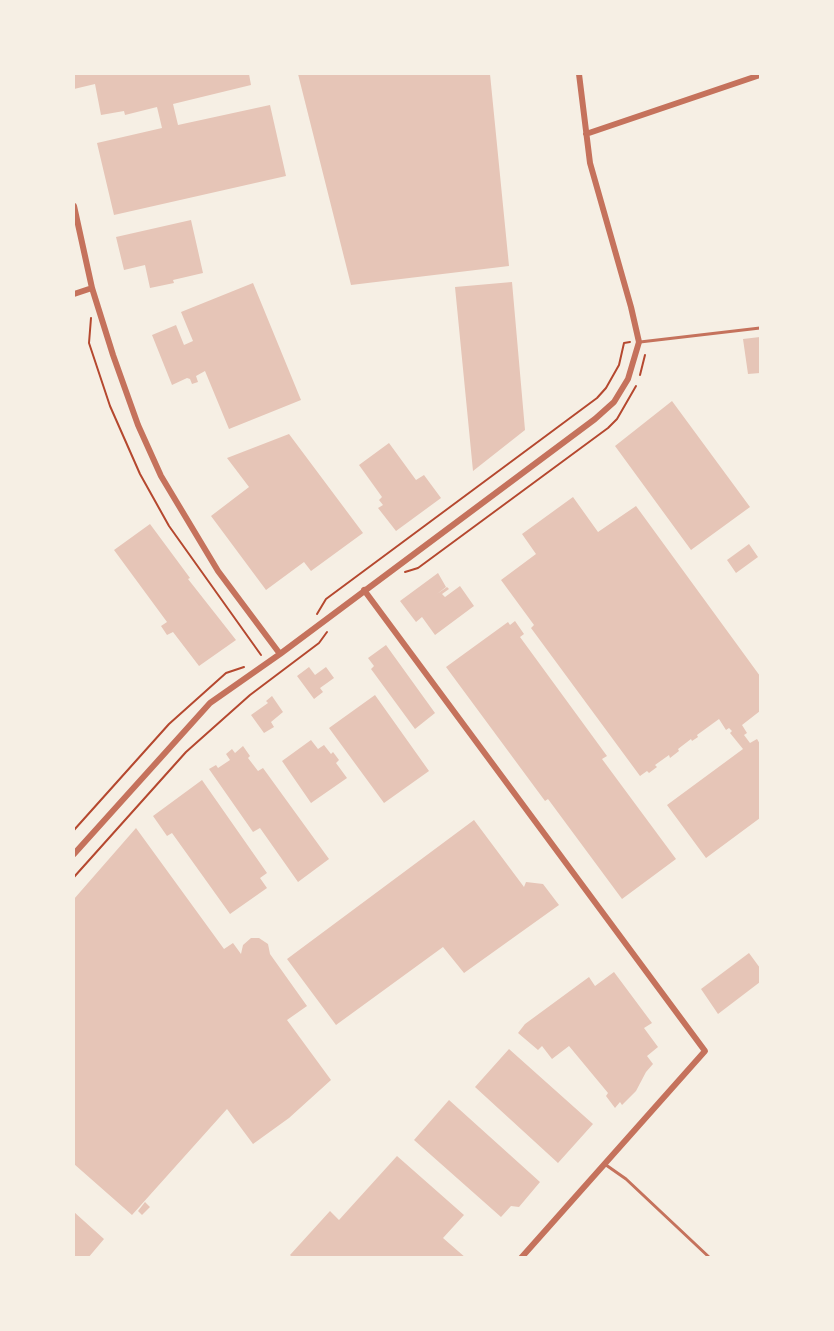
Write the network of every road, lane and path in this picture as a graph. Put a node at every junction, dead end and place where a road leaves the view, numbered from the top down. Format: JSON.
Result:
{"nodes":[{"id":1,"x":579,"y":74,"type":"edge"},
{"id":2,"x":760,"y":75,"type":"edge"},
{"id":3,"x":586,"y":134,"type":"junction"},
{"id":4,"x":74,"y":206,"type":"edge"},
{"id":5,"x":92,"y":288,"type":"junction"},
{"id":6,"x":74,"y":294,"type":"edge"},
{"id":7,"x":760,"y":328,"type":"edge"},
{"id":8,"x":639,"y":342,"type":"junction"},
{"id":9,"x":624,"y":343,"type":"dead end"},
{"id":10,"x":364,"y":590,"type":"junction"},
{"id":11,"x":316,"y":615,"type":"dead end"},
{"id":12,"x":331,"y":626,"type":"dead end"},
{"id":13,"x":274,"y":646,"type":"junction"},
{"id":14,"x":280,"y":654,"type":"junction"},
{"id":15,"x":261,"y":655,"type":"dead end"},
{"id":16,"x":252,"y":662,"type":"dead end"},
{"id":17,"x":74,"y":830,"type":"edge"},
{"id":18,"x":74,"y":854,"type":"edge"},
{"id":19,"x":74,"y":877,"type":"edge"},
{"id":20,"x":604,"y":1164,"type":"junction"},
{"id":21,"x":521,"y":1257,"type":"edge"},
{"id":22,"x":710,"y":1257,"type":"edge"}],
"edges":[{"from":1,"to":3,"type":"street"},
{"from":2,"to":3,"type":"street"},
{"from":3,"to":8,"type":"street"},
{"from":4,"to":5,"type":"street"},
{"from":5,"to":6,"type":"street"},
{"from":5,"to":13,"type":"street"},
{"from":7,"to":8,"type":"lane"},
{"from":8,"to":10,"type":"street"},
{"from":9,"to":11,"type":"path"},
{"from":10,"to":14,"type":"street"},
{"from":10,"to":20,"type":"street"},
{"from":12,"to":19,"type":"path"},
{"from":13,"to":14,"type":"street"},
{"from":13,"to":15,"type":"path"},
{"from":14,"to":18,"type":"street"},
{"from":16,"to":17,"type":"path"},
{"from":20,"to":21,"type":"street"},
{"from":20,"to":22,"type":"lane"}]}
